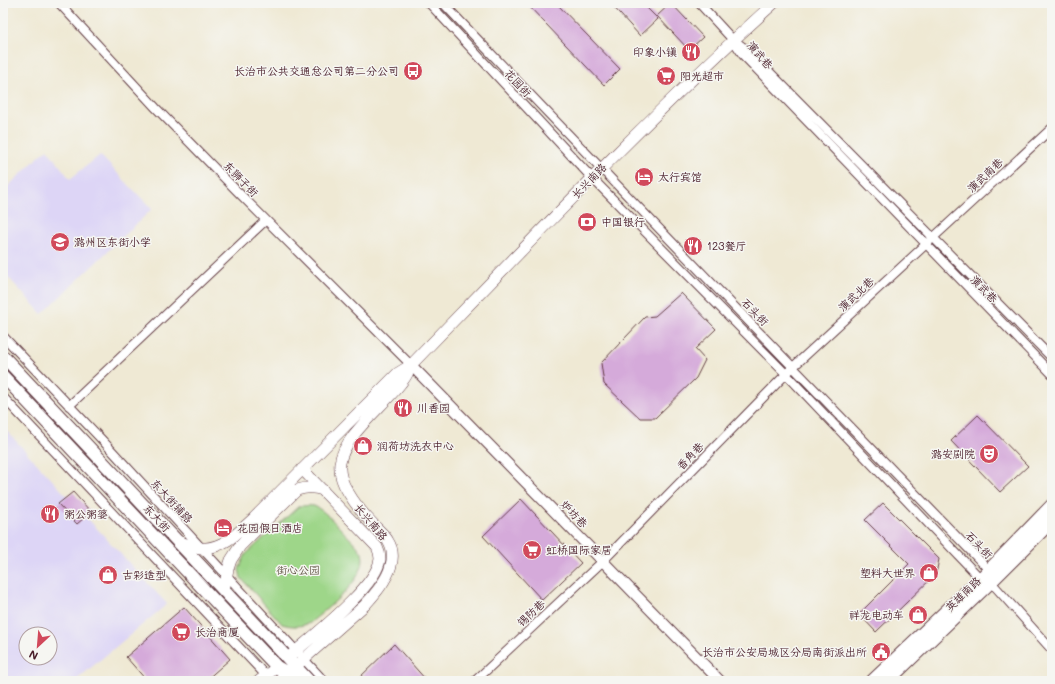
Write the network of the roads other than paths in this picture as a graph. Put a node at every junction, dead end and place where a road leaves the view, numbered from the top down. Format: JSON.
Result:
{"nodes":[{"id":1,"x":59,"y":3,"type":"edge"},
{"id":2,"x":429,"y":3,"type":"edge"},
{"id":3,"x":443,"y":3,"type":"edge"},
{"id":4,"x":699,"y":3,"type":"edge"},
{"id":5,"x":774,"y":3,"type":"edge"},
{"id":6,"x":733,"y":40,"type":"junction"},
{"id":7,"x":1052,"y":128,"type":"edge"},
{"id":8,"x":600,"y":169,"type":"junction"},
{"id":9,"x":592,"y":178,"type":"junction"},
{"id":10,"x":266,"y":220,"type":"junction"},
{"id":11,"x":933,"y":238,"type":"junction"},
{"id":12,"x":926,"y":245,"type":"junction"},
{"id":13,"x":3,"y":336,"type":"edge"},
{"id":14,"x":3,"y":356,"type":"edge"},
{"id":15,"x":1052,"y":358,"type":"edge"},
{"id":16,"x":411,"y":366,"type":"junction"},
{"id":17,"x":793,"y":367,"type":"junction"},
{"id":18,"x":786,"y":374,"type":"junction"},
{"id":19,"x":1052,"y":374,"type":"edge"},
{"id":20,"x":3,"y":376,"type":"edge"},
{"id":21,"x":3,"y":397,"type":"edge"},
{"id":22,"x":69,"y":406,"type":"junction"},
{"id":23,"x":302,"y":469,"type":"junction"},
{"id":24,"x":323,"y":490,"type":"junction"},
{"id":25,"x":1052,"y":505,"type":"edge"},
{"id":26,"x":1052,"y":521,"type":"edge"},
{"id":27,"x":180,"y":542,"type":"junction"},
{"id":28,"x":201,"y":548,"type":"junction"},
{"id":29,"x":603,"y":561,"type":"junction"},
{"id":30,"x":226,"y":575,"type":"junction"},
{"id":31,"x":987,"y":577,"type":"junction"},
{"id":32,"x":224,"y":590,"type":"junction"},
{"id":33,"x":1052,"y":650,"type":"edge"},
{"id":34,"x":292,"y":654,"type":"junction"},
{"id":35,"x":277,"y":667,"type":"junction"},
{"id":36,"x":293,"y":672,"type":"edge"},
{"id":37,"x":265,"y":679,"type":"edge"},
{"id":38,"x":309,"y":681,"type":"edge"},
{"id":39,"x":324,"y":681,"type":"edge"},
{"id":40,"x":474,"y":681,"type":"edge"},
{"id":41,"x":720,"y":681,"type":"edge"},
{"id":42,"x":872,"y":681,"type":"edge"},
{"id":43,"x":888,"y":681,"type":"edge"}],
"edges":[{"from":1,"to":10,"type":"street","name":"东狮子街"},
{"from":2,"to":9,"type":"street","name":"花园街"},
{"from":3,"to":8,"type":"street","name":"花园街"},
{"from":4,"to":6,"type":"street"},
{"from":5,"to":6,"type":"main road","name":"长兴南路"},
{"from":6,"to":8,"type":"main road","name":"长兴南路"},
{"from":6,"to":11,"type":"street","name":"演武巷"},
{"from":6,"to":12,"type":"street","name":"演武巷"},
{"from":7,"to":11,"type":"street","name":"演武南巷"},
{"from":8,"to":9,"type":"main road","name":"长兴南路"},
{"from":8,"to":17,"type":"street","name":"石头街"},
{"from":9,"to":16,"type":"main road","name":"长兴南路"},
{"from":9,"to":18,"type":"street","name":"石头街"},
{"from":10,"to":16,"type":"street","name":"东狮子街"},
{"from":10,"to":22,"type":"street"},
{"from":11,"to":12,"type":"street","name":"演武北巷"},
{"from":11,"to":15,"type":"street","name":"演武巷"},
{"from":12,"to":17,"type":"street","name":"演武北巷"},
{"from":12,"to":19,"type":"street","name":"演武巷"},
{"from":13,"to":22,"type":"street","name":"东大街辅路"},
{"from":14,"to":27,"type":"main road","name":"东大街"},
{"from":16,"to":23,"type":"main road","name":"长兴南路"},
{"from":16,"to":29,"type":"street","name":"炉坊巷"},
{"from":16,"to":36,"type":"main road","name":"长兴南路"},
{"from":17,"to":18,"type":"street","name":"香角巷"},
{"from":17,"to":31,"type":"street","name":"石头街"},
{"from":18,"to":29,"type":"street","name":"香角巷"},
{"from":18,"to":31,"type":"street","name":"石头街"},
{"from":20,"to":35,"type":"main road","name":"东大街"},
{"from":21,"to":37,"type":"street"},
{"from":22,"to":28,"type":"street","name":"东大街辅路"},
{"from":23,"to":24,"type":"main road","name":"长兴南路"},
{"from":23,"to":28,"type":"main road","name":"长兴南路"},
{"from":24,"to":30,"type":"main road"},
{"from":24,"to":34,"type":"main road","name":"长兴南路"},
{"from":25,"to":31,"type":"main road","name":"英雄南路"},
{"from":26,"to":31,"type":"main road","name":"英雄南路"},
{"from":27,"to":28,"type":"main road","name":"长兴南路"},
{"from":27,"to":32,"type":"main road","name":"东大街"},
{"from":28,"to":30,"type":"street","name":"东大街辅路"},
{"from":29,"to":40,"type":"street","name":"锡防巷"},
{"from":29,"to":41,"type":"street","name":"炉坊巷"},
{"from":30,"to":32,"type":"main road"},
{"from":30,"to":34,"type":"street","name":"东大街辅路"},
{"from":31,"to":33,"type":"street"},
{"from":31,"to":42,"type":"main road","name":"英雄南路"},
{"from":31,"to":43,"type":"main road","name":"英雄南路"},
{"from":32,"to":34,"type":"main road","name":"东大街"},
{"from":34,"to":35,"type":"street"},
{"from":34,"to":36,"type":"main road","name":"东大街"},
{"from":35,"to":36,"type":"main road","name":"东大街"},
{"from":35,"to":37,"type":"main road"},
{"from":36,"to":38,"type":"main road","name":"东大街"},
{"from":36,"to":39,"type":"street"}]}
